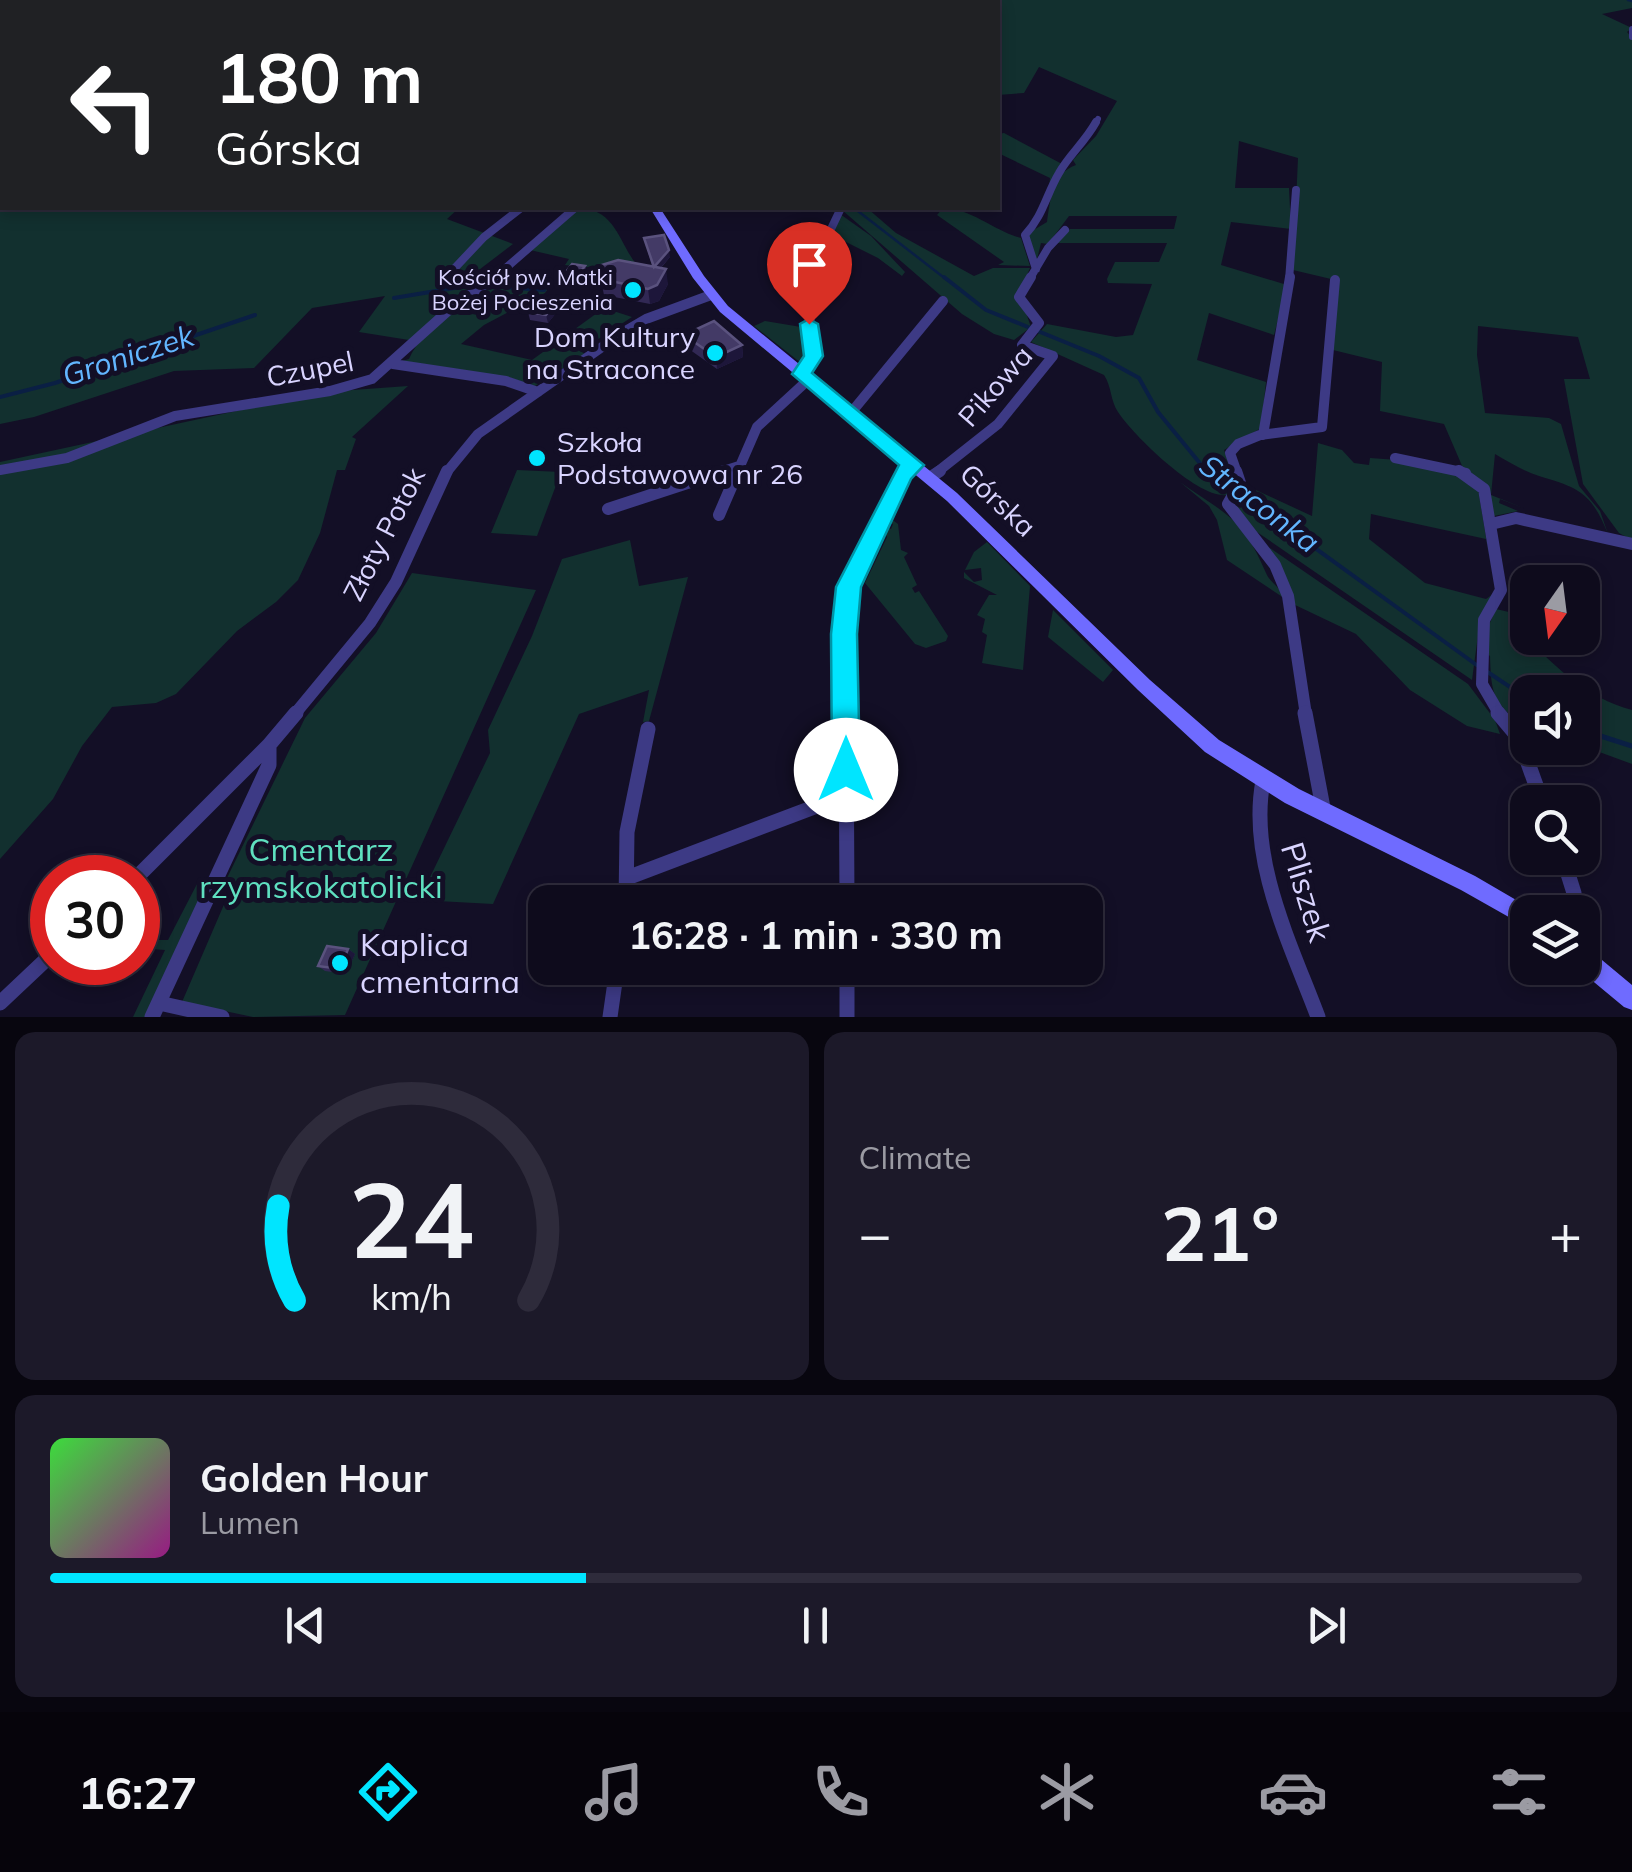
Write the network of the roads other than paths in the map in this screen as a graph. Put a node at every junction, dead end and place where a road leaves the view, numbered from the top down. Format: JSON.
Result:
{"nodes":[{"id":1,"x":1632,"y":29,"type":"edge"},
{"id":2,"x":1632,"y":37,"type":"edge"},
{"id":3,"x":1098,"y":119,"type":"dead end"},
{"id":4,"x":1296,"y":190,"type":"dead end"},
{"id":5,"x":518,"y":210,"type":"edge"},
{"id":6,"x":573,"y":210,"type":"edge"},
{"id":7,"x":657,"y":210,"type":"edge"},
{"id":8,"x":840,"y":210,"type":"edge"},
{"id":9,"x":1065,"y":230,"type":"dead end"},
{"id":10,"x":1036,"y":269,"type":"junction"},
{"id":11,"x":452,"y":272,"type":"dead end"},
{"id":12,"x":1335,"y":280,"type":"dead end"},
{"id":13,"x":711,"y":295,"type":"junction"},
{"id":14,"x":943,"y":300,"type":"dead end"},
{"id":15,"x":393,"y":364,"type":"junction"},
{"id":16,"x":805,"y":377,"type":"junction"},
{"id":17,"x":538,"y":392,"type":"junction"},
{"id":18,"x":850,"y":414,"type":"junction"},
{"id":19,"x":1262,"y":435,"type":"junction"},
{"id":20,"x":1395,"y":458,"type":"dead end"},
{"id":21,"x":913,"y":465,"type":"junction"},
{"id":22,"x":740,"y":466,"type":"junction"},
{"id":23,"x":0,"y":470,"type":"edge"},
{"id":24,"x":929,"y":478,"type":"junction"},
{"id":25,"x":608,"y":509,"type":"dead end"},
{"id":26,"x":719,"y":515,"type":"dead end"},
{"id":27,"x":1492,"y":524,"type":"junction"},
{"id":28,"x":1632,"y":544,"type":"edge"},
{"id":29,"x":648,"y":729,"type":"dead end"},
{"id":30,"x":270,"y":745,"type":"junction"},
{"id":31,"x":1263,"y":780,"type":"junction"},
{"id":32,"x":1535,"y":785,"type":"edge"},
{"id":33,"x":846,"y":795,"type":"junction"},
{"id":34,"x":1324,"y":812,"type":"junction"},
{"id":35,"x":159,"y":855,"type":"edge"},
{"id":36,"x":627,"y":878,"type":"junction"},
{"id":37,"x":627,"y":885,"type":"edge"},
{"id":38,"x":846,"y":885,"type":"edge"},
{"id":39,"x":1510,"y":908,"type":"edge"},
{"id":40,"x":1600,"y":973,"type":"edge"},
{"id":41,"x":30,"y":975,"type":"edge"},
{"id":42,"x":615,"y":985,"type":"edge"},
{"id":43,"x":847,"y":985,"type":"edge"},
{"id":44,"x":1632,"y":999,"type":"edge"},
{"id":45,"x":0,"y":1003,"type":"edge"},
{"id":46,"x":156,"y":1010,"type":"edge"},
{"id":47,"x":222,"y":1017,"type":"edge"},
{"id":48,"x":610,"y":1017,"type":"edge"},
{"id":49,"x":847,"y":1017,"type":"edge"},
{"id":50,"x":1318,"y":1017,"type":"edge"}],
"edges":[{"from":1,"to":2,"type":"street"},
{"from":3,"to":10,"type":"street"},
{"from":4,"to":19,"type":"street"},
{"from":5,"to":11,"type":"street"},
{"from":6,"to":15,"type":"street","name":"Czupel"},
{"from":7,"to":13,"type":"street","name":"Górska"},
{"from":8,"to":16,"type":"street"},
{"from":9,"to":10,"type":"street","name":"Pikowa"},
{"from":10,"to":24,"type":"street","name":"Pikowa"},
{"from":12,"to":19,"type":"street"},
{"from":13,"to":16,"type":"street","name":"Górska"},
{"from":13,"to":17,"type":"street","name":"Złoty Potok"},
{"from":14,"to":18,"type":"street"},
{"from":15,"to":17,"type":"street"},
{"from":15,"to":23,"type":"street","name":"Czupel"},
{"from":16,"to":18,"type":"street","name":"Górska"},
{"from":16,"to":22,"type":"street"},
{"from":17,"to":30,"type":"street","name":"Złoty Potok"},
{"from":18,"to":21,"type":"street","name":"Górska"},
{"from":19,"to":34,"type":"street"},
{"from":20,"to":27,"type":"street"},
{"from":21,"to":24,"type":"street","name":"Górska"},
{"from":21,"to":33,"type":"street"},
{"from":22,"to":25,"type":"street"},
{"from":22,"to":26,"type":"street"},
{"from":24,"to":31,"type":"street","name":"Górska"},
{"from":27,"to":28,"type":"street"},
{"from":27,"to":32,"type":"street"},
{"from":29,"to":36,"type":"street"},
{"from":30,"to":35,"type":"street"},
{"from":30,"to":46,"type":"street","name":"Złoty Potok"},
{"from":31,"to":34,"type":"street","name":"Górska"},
{"from":31,"to":50,"type":"street","name":"Pliszek"},
{"from":33,"to":36,"type":"street"},
{"from":33,"to":38,"type":"street"},
{"from":34,"to":39,"type":"street","name":"Górska"},
{"from":36,"to":37,"type":"street"},
{"from":40,"to":44,"type":"street"},
{"from":41,"to":45,"type":"street"},
{"from":42,"to":48,"type":"street"},
{"from":43,"to":49,"type":"street"},
{"from":46,"to":47,"type":"street","name":"Złoty Potok"}]}
